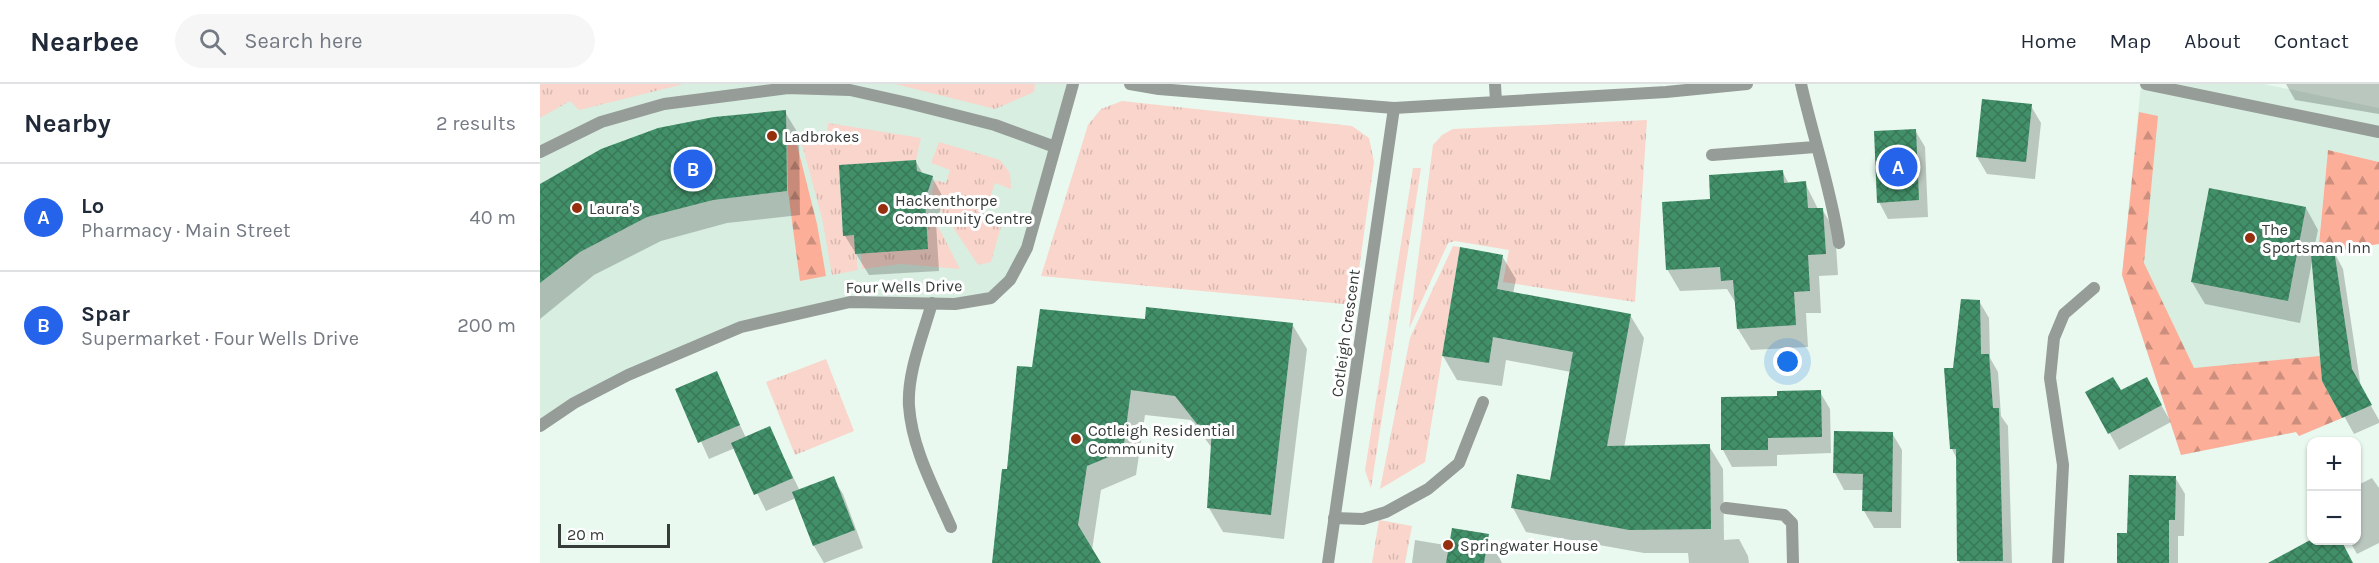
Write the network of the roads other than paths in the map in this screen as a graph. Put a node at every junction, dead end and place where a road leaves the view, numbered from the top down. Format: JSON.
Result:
{"nodes":[{"id":1,"x":1073,"y":84,"type":"edge"},
{"id":2,"x":1130,"y":84,"type":"edge"},
{"id":3,"x":1495,"y":84,"type":"edge"},
{"id":4,"x":1747,"y":84,"type":"edge"},
{"id":5,"x":1801,"y":84,"type":"edge"},
{"id":6,"x":2146,"y":84,"type":"edge"},
{"id":7,"x":1666,"y":88,"type":"edge"},
{"id":8,"x":1496,"y":102,"type":"junction"},
{"id":9,"x":1394,"y":108,"type":"junction"},
{"id":10,"x":2379,"y":132,"type":"edge"},
{"id":11,"x":1054,"y":147,"type":"junction"},
{"id":12,"x":1815,"y":147,"type":"junction"},
{"id":13,"x":540,"y":152,"type":"edge"},
{"id":14,"x":1712,"y":155,"type":"dead end"},
{"id":15,"x":1839,"y":243,"type":"dead end"},
{"id":16,"x":2094,"y":288,"type":"dead end"},
{"id":17,"x":932,"y":303,"type":"junction"},
{"id":18,"x":1483,"y":402,"type":"dead end"},
{"id":19,"x":540,"y":426,"type":"edge"},
{"id":20,"x":1726,"y":508,"type":"dead end"},
{"id":21,"x":1334,"y":518,"type":"junction"},
{"id":22,"x":951,"y":527,"type":"dead end"},
{"id":23,"x":1328,"y":563,"type":"edge"},
{"id":24,"x":1793,"y":563,"type":"edge"},
{"id":25,"x":2058,"y":563,"type":"edge"}],
"edges":[{"from":1,"to":11,"type":"street","name":"Four Wells Drive"},
{"from":2,"to":9,"type":"street"},
{"from":3,"to":8,"type":"street"},
{"from":4,"to":7,"type":"street"},
{"from":5,"to":12,"type":"street"},
{"from":6,"to":10,"type":"street"},
{"from":7,"to":8,"type":"street"},
{"from":8,"to":9,"type":"street"},
{"from":9,"to":21,"type":"street","name":"Cotleigh Crescent"},
{"from":11,"to":13,"type":"street"},
{"from":11,"to":17,"type":"street","name":"Four Wells Drive"},
{"from":12,"to":14,"type":"street"},
{"from":12,"to":15,"type":"street"},
{"from":16,"to":25,"type":"street"},
{"from":17,"to":19,"type":"street","name":"Four Wells Drive"},
{"from":17,"to":22,"type":"street"},
{"from":18,"to":21,"type":"street"},
{"from":20,"to":24,"type":"street"},
{"from":21,"to":23,"type":"street","name":"Cotleigh Crescent"}]}
